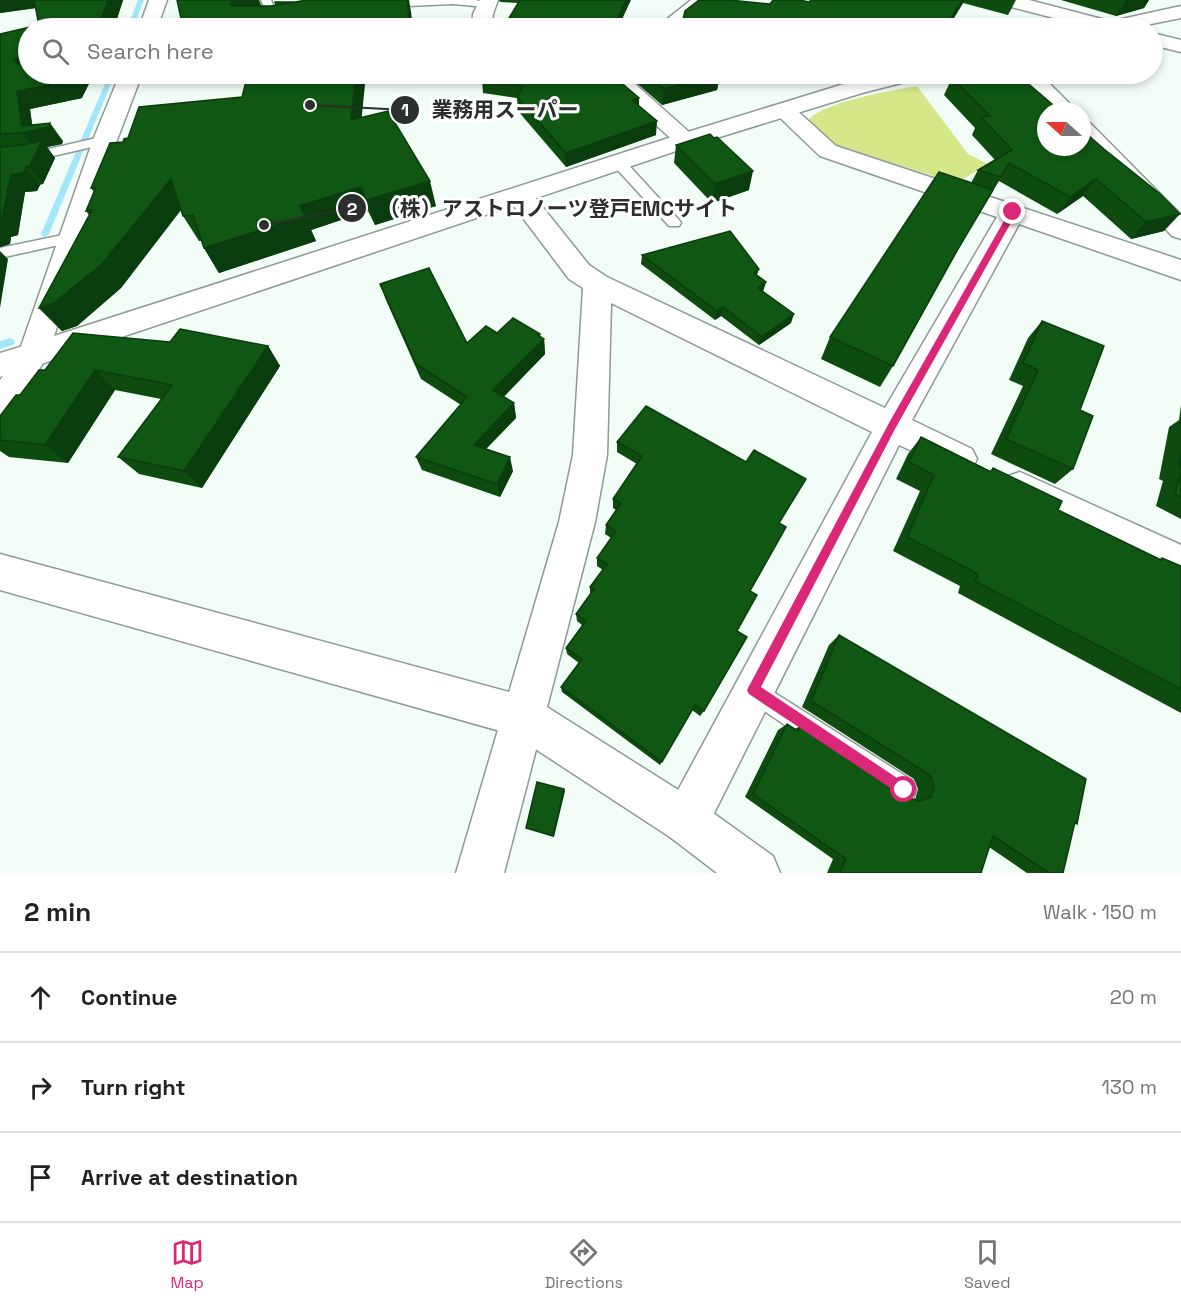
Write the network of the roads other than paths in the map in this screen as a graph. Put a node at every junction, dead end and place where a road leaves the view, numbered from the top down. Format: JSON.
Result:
{"nodes":[{"id":1,"x":158,"y":0,"type":"edge"},
{"id":2,"x":266,"y":0,"type":"edge"},
{"id":3,"x":703,"y":0,"type":"edge"},
{"id":4,"x":1006,"y":0,"type":"edge"},
{"id":5,"x":488,"y":2,"type":"edge"},
{"id":6,"x":375,"y":3,"type":"edge"},
{"id":7,"x":1046,"y":5,"type":"edge"},
{"id":8,"x":1181,"y":12,"type":"edge"},
{"id":9,"x":152,"y":18,"type":"edge"},
{"id":10,"x":267,"y":18,"type":"edge"},
{"id":11,"x":484,"y":18,"type":"edge"},
{"id":12,"x":680,"y":18,"type":"edge"},
{"id":13,"x":1082,"y":18,"type":"edge"},
{"id":14,"x":1154,"y":18,"type":"edge"},
{"id":15,"x":1163,"y":42,"type":"edge"},
{"id":16,"x":1181,"y":46,"type":"edge"},
{"id":17,"x":127,"y":84,"type":"edge"},
{"id":18,"x":624,"y":84,"type":"edge"},
{"id":19,"x":872,"y":84,"type":"edge"},
{"id":20,"x":1039,"y":84,"type":"edge"},
{"id":21,"x":1057,"y":102,"type":"edge"},
{"id":22,"x":784,"y":111,"type":"junction"},
{"id":23,"x":1091,"y":137,"type":"edge"},
{"id":24,"x":105,"y":140,"type":"junction"},
{"id":25,"x":686,"y":140,"type":"junction"},
{"id":26,"x":1,"y":161,"type":"edge"},
{"id":27,"x":619,"y":163,"type":"junction"},
{"id":28,"x":520,"y":196,"type":"junction"},
{"id":29,"x":1013,"y":212,"type":"junction"},
{"id":30,"x":674,"y":223,"type":"dead end"},
{"id":31,"x":1181,"y":230,"type":"edge"},
{"id":32,"x":72,"y":238,"type":"junction"},
{"id":33,"x":0,"y":253,"type":"edge"},
{"id":34,"x":1181,"y":270,"type":"edge"},
{"id":35,"x":597,"y":284,"type":"junction"},
{"id":36,"x":33,"y":355,"type":"junction"},
{"id":37,"x":0,"y":365,"type":"edge"},
{"id":38,"x":0,"y":406,"type":"edge"},
{"id":39,"x":892,"y":426,"type":"junction"},
{"id":40,"x":1181,"y":564,"type":"edge"},
{"id":41,"x":0,"y":572,"type":"edge"},
{"id":42,"x":753,"y":690,"type":"junction"},
{"id":43,"x":524,"y":717,"type":"junction"},
{"id":44,"x":904,"y":790,"type":"dead end"},
{"id":45,"x":686,"y":821,"type":"junction"},
{"id":46,"x":480,"y":873,"type":"edge"},
{"id":47,"x":756,"y":873,"type":"edge"}],
"edges":[{"from":1,"to":9,"type":"street"},
{"from":2,"to":10,"type":"lane"},
{"from":3,"to":12,"type":"street"},
{"from":4,"to":7,"type":"street"},
{"from":5,"to":6,"type":"lane"},
{"from":5,"to":11,"type":"street"},
{"from":7,"to":13,"type":"street"},
{"from":8,"to":14,"type":"street"},
{"from":15,"to":16,"type":"street"},
{"from":17,"to":24,"type":"street"},
{"from":18,"to":25,"type":"street"},
{"from":19,"to":22,"type":"street"},
{"from":20,"to":21,"type":"street"},
{"from":22,"to":25,"type":"street"},
{"from":22,"to":29,"type":"street"},
{"from":23,"to":31,"type":"street"},
{"from":24,"to":26,"type":"lane"},
{"from":24,"to":32,"type":"street"},
{"from":25,"to":27,"type":"street"},
{"from":27,"to":28,"type":"street"},
{"from":27,"to":30,"type":"lane"},
{"from":28,"to":35,"type":"street"},
{"from":28,"to":36,"type":"street"},
{"from":29,"to":34,"type":"street"},
{"from":29,"to":39,"type":"street"},
{"from":32,"to":33,"type":"lane"},
{"from":32,"to":36,"type":"street"},
{"from":35,"to":39,"type":"street"},
{"from":35,"to":43,"type":"street"},
{"from":36,"to":37,"type":"street"},
{"from":36,"to":38,"type":"street"},
{"from":39,"to":40,"type":"street"},
{"from":39,"to":42,"type":"street"},
{"from":41,"to":43,"type":"street"},
{"from":42,"to":44,"type":"lane"},
{"from":42,"to":45,"type":"street"},
{"from":43,"to":45,"type":"street"},
{"from":43,"to":46,"type":"street"},
{"from":45,"to":47,"type":"street"}]}
